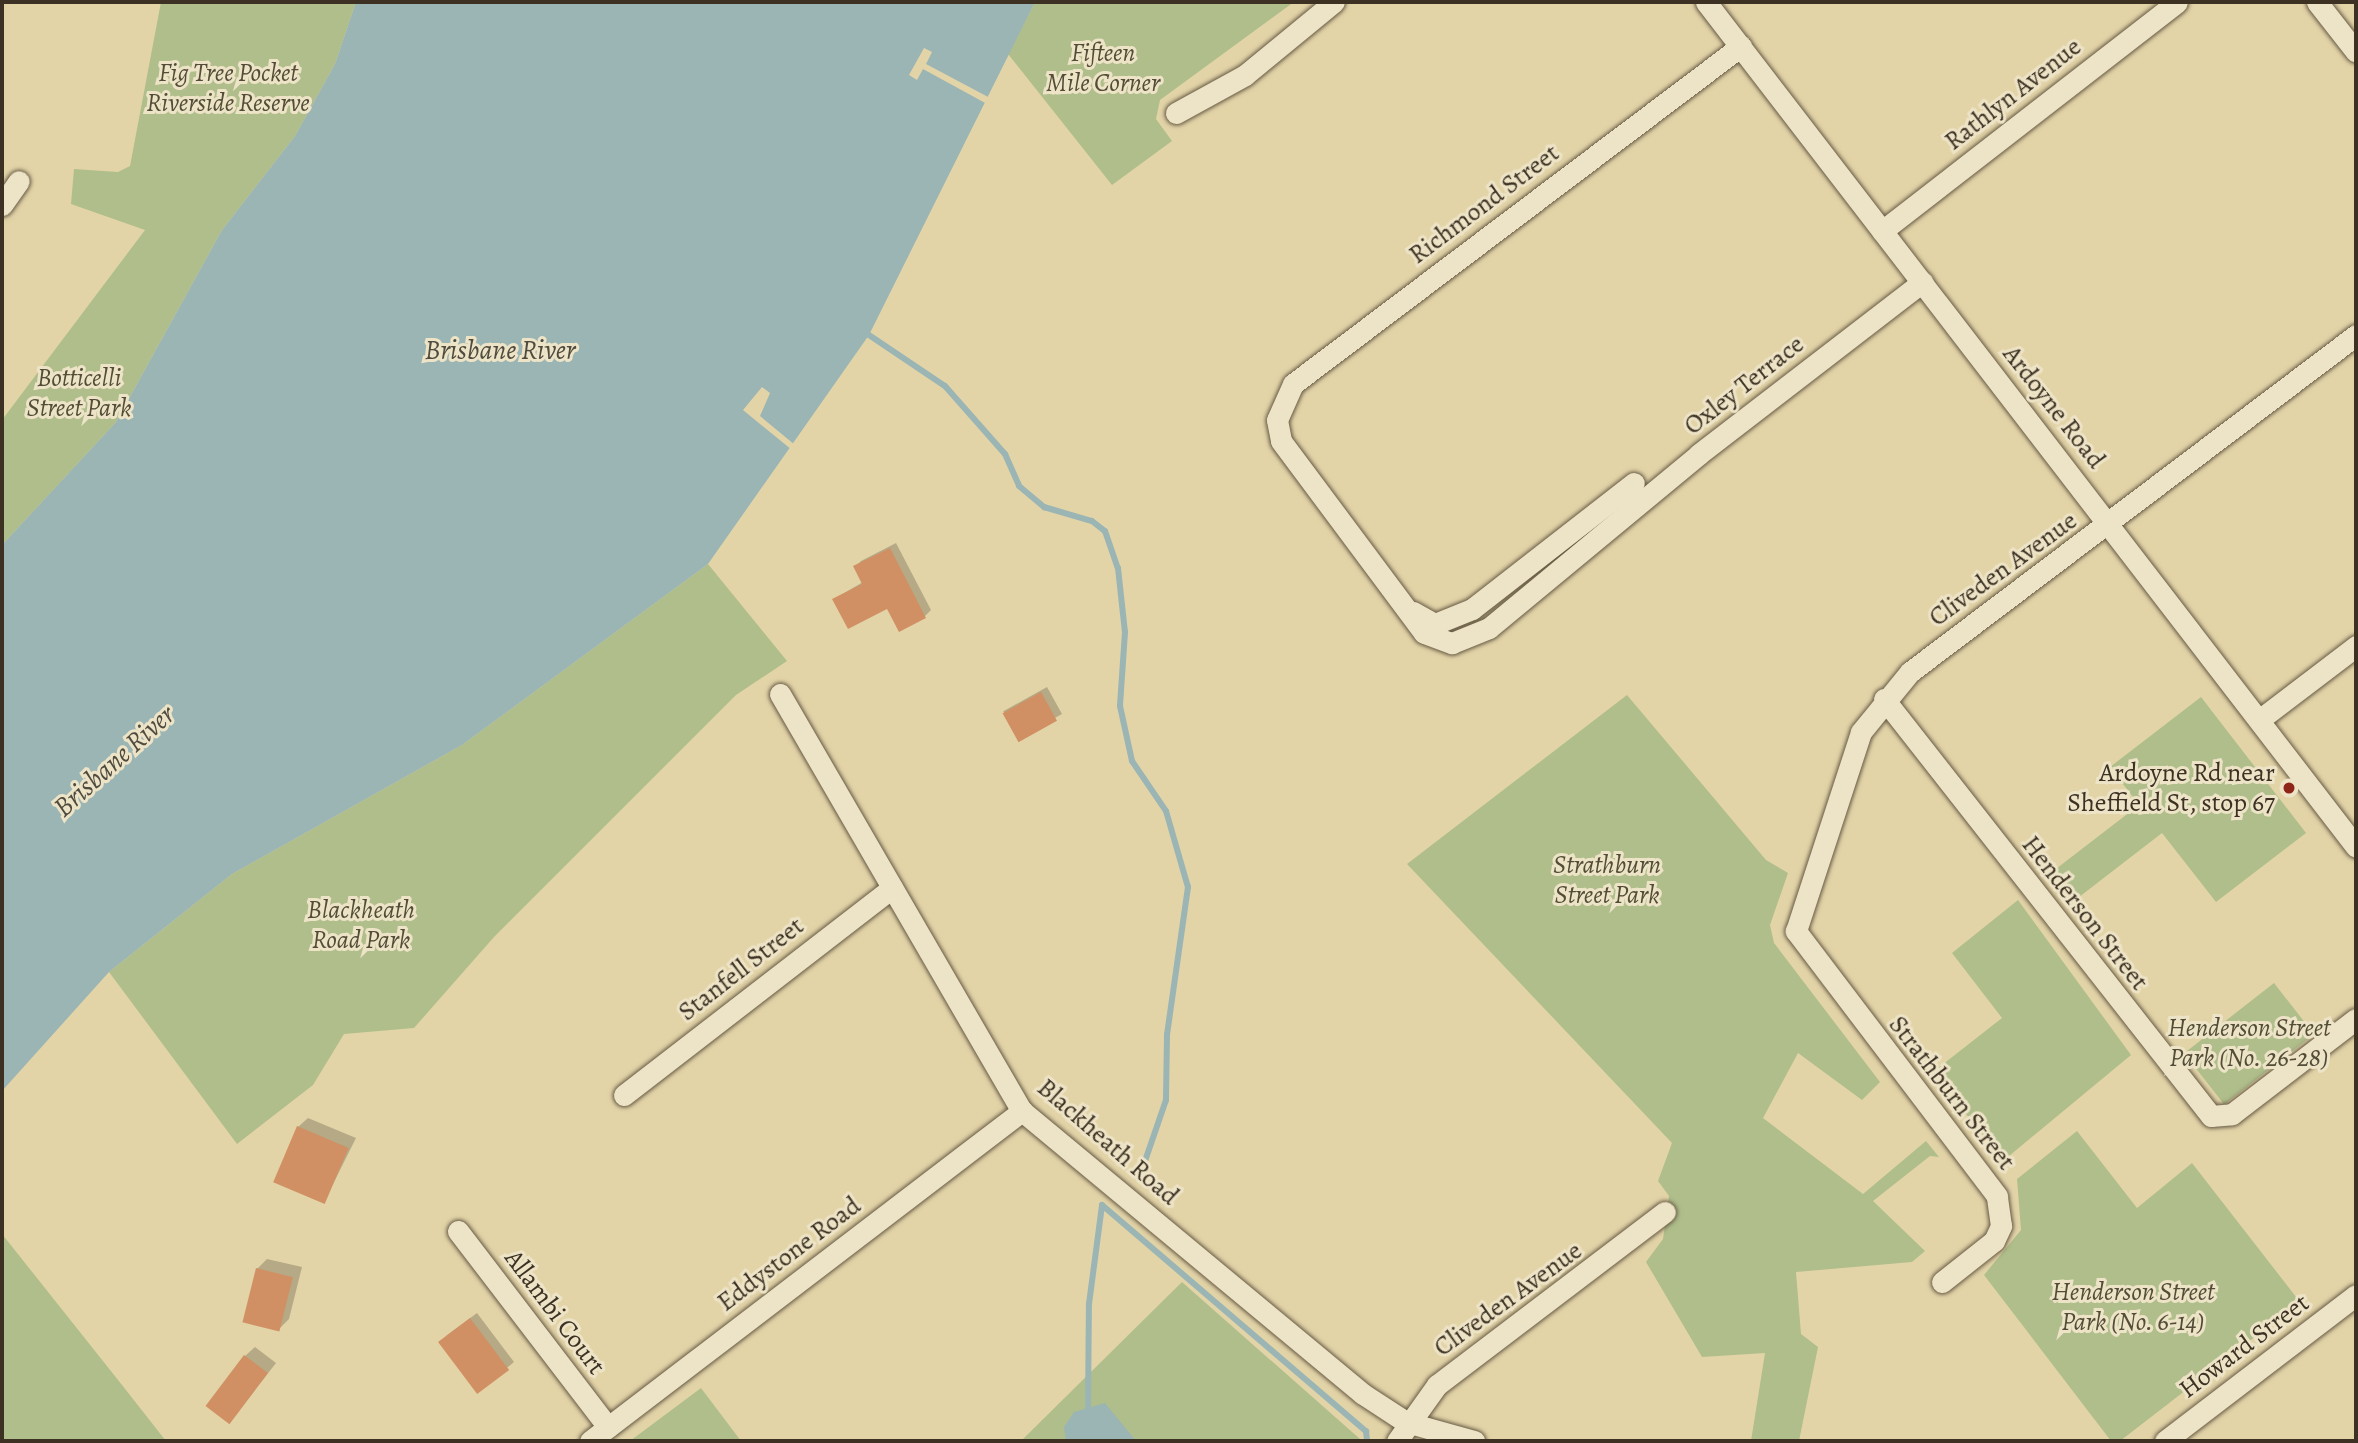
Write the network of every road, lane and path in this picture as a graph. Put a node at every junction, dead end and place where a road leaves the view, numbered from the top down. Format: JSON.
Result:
{"nodes":[{"id":1,"x":1334,"y":2,"type":"edge"},
{"id":2,"x":2177,"y":2,"type":"edge"},
{"id":3,"x":2317,"y":2,"type":"edge"},
{"id":4,"x":1718,"y":6,"type":"edge"},
{"id":5,"x":1741,"y":46,"type":"junction"},
{"id":6,"x":2356,"y":52,"type":"edge"},
{"id":7,"x":1176,"y":113,"type":"dead end"},
{"id":8,"x":19,"y":181,"type":"dead end"},
{"id":9,"x":2,"y":205,"type":"edge"},
{"id":10,"x":1882,"y":231,"type":"junction"},
{"id":11,"x":1922,"y":282,"type":"junction"},
{"id":12,"x":2356,"y":335,"type":"edge"},
{"id":13,"x":1277,"y":420,"type":"joint"},
{"id":14,"x":1633,"y":483,"type":"dead end"},
{"id":15,"x":1593,"y":518,"type":"junction"},
{"id":16,"x":2110,"y":524,"type":"junction"},
{"id":17,"x":1606,"y":537,"type":"junction"},
{"id":18,"x":1408,"y":609,"type":"junction"},
{"id":19,"x":2356,"y":646,"type":"edge"},
{"id":20,"x":780,"y":694,"type":"dead end"},
{"id":21,"x":1884,"y":699,"type":"junction"},
{"id":22,"x":2259,"y":720,"type":"junction"},
{"id":23,"x":2356,"y":847,"type":"edge"},
{"id":24,"x":892,"y":888,"type":"junction"},
{"id":25,"x":1796,"y":931,"type":"joint"},
{"id":26,"x":2356,"y":1019,"type":"edge"},
{"id":27,"x":624,"y":1096,"type":"dead end"},
{"id":28,"x":1022,"y":1111,"type":"junction"},
{"id":29,"x":1665,"y":1212,"type":"dead end"},
{"id":30,"x":458,"y":1231,"type":"dead end"},
{"id":31,"x":1942,"y":1282,"type":"dead end"},
{"id":32,"x":2356,"y":1295,"type":"edge"},
{"id":33,"x":608,"y":1427,"type":"junction"},
{"id":34,"x":1402,"y":1432,"type":"edge"},
{"id":35,"x":590,"y":1441,"type":"edge"},
{"id":36,"x":1474,"y":1441,"type":"edge"},
{"id":37,"x":2165,"y":1441,"type":"edge"}],
"edges":[{"from":1,"to":7,"type":"street"},
{"from":2,"to":10,"type":"street","name":"Rathlyn Avenue"},
{"from":3,"to":6,"type":"street"},
{"from":4,"to":5,"type":"street","name":"Ardoyne Road"},
{"from":5,"to":10,"type":"street","name":"Ardoyne Road"},
{"from":5,"to":13,"type":"street","name":"Richmond Street"},
{"from":8,"to":9,"type":"street"},
{"from":10,"to":11,"type":"street","name":"Ardoyne Road"},
{"from":11,"to":16,"type":"street","name":"Ardoyne Road"},
{"from":11,"to":17,"type":"street","name":"Oxley Terrace"},
{"from":12,"to":16,"type":"street","name":"Cliveden Avenue"},
{"from":13,"to":18,"type":"street","name":"Oxley Terrace"},
{"from":14,"to":15,"type":"street","name":"Oxley Terrace"},
{"from":15,"to":17,"type":"street"},
{"from":15,"to":18,"type":"street","name":"Oxley Terrace"},
{"from":16,"to":21,"type":"street","name":"Cliveden Avenue"},
{"from":16,"to":22,"type":"street","name":"Ardoyne Road"},
{"from":17,"to":18,"type":"street","name":"Oxley Terrace"},
{"from":19,"to":22,"type":"street"},
{"from":20,"to":24,"type":"street","name":"Blackheath Road"},
{"from":21,"to":25,"type":"street","name":"Cliveden Avenue"},
{"from":21,"to":26,"type":"street","name":"Henderson Street"},
{"from":22,"to":23,"type":"street","name":"Ardoyne Road"},
{"from":24,"to":27,"type":"street","name":"Stanfell Street"},
{"from":24,"to":28,"type":"street","name":"Blackheath Road"},
{"from":25,"to":31,"type":"street","name":"Strathburn Street"},
{"from":28,"to":33,"type":"street","name":"Eddystone Road"},
{"from":28,"to":34,"type":"street","name":"Blackheath Road"},
{"from":29,"to":34,"type":"street","name":"Cliveden Avenue"},
{"from":30,"to":33,"type":"street","name":"Allambi Court"},
{"from":32,"to":37,"type":"street","name":"Howard Street"},
{"from":33,"to":35,"type":"street","name":"Eddystone Road"},
{"from":34,"to":36,"type":"street","name":"Blackheath Road"}]}
